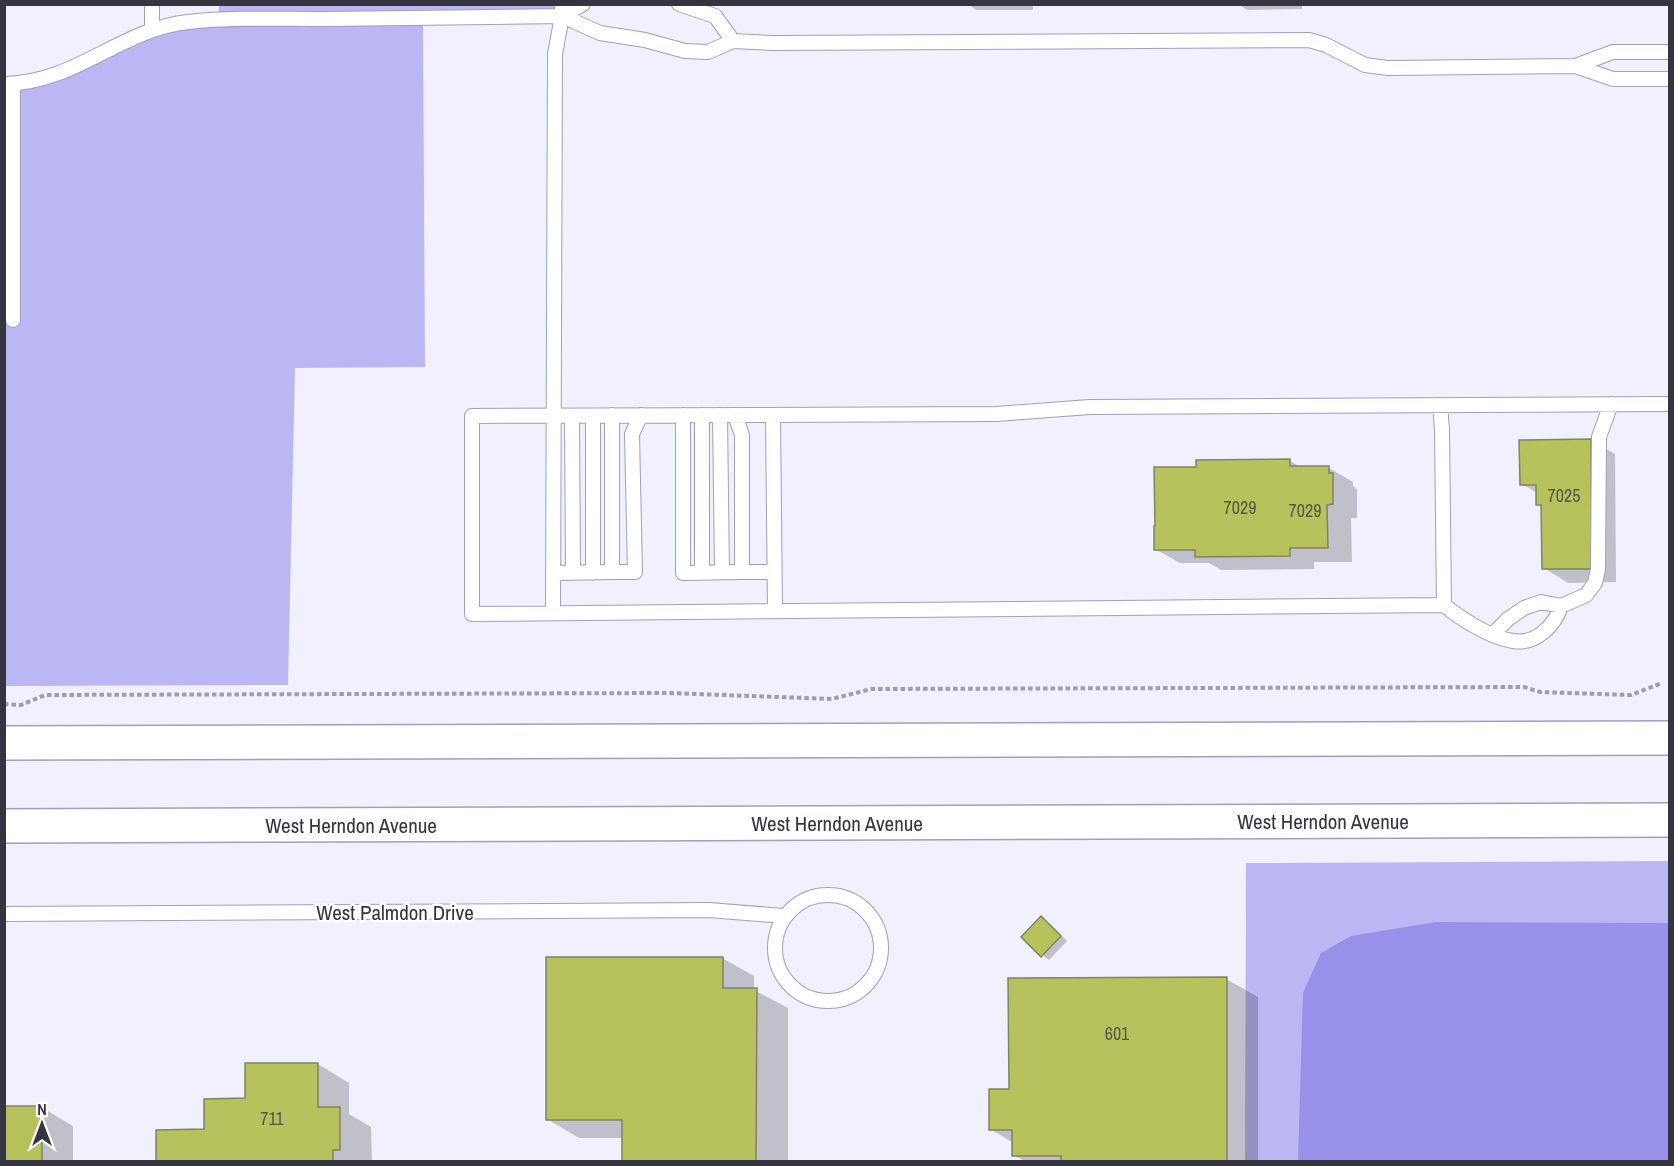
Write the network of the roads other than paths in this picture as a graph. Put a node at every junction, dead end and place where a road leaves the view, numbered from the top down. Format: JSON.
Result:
{"nodes":[{"id":1,"x":152,"y":4,"type":"edge"},
{"id":2,"x":583,"y":4,"type":"edge"},
{"id":3,"x":679,"y":4,"type":"edge"},
{"id":4,"x":562,"y":10,"type":"edge"},
{"id":5,"x":152,"y":30,"type":"junction"},
{"id":6,"x":733,"y":41,"type":"junction"},
{"id":7,"x":1670,"y":52,"type":"edge"},
{"id":8,"x":1575,"y":66,"type":"junction"},
{"id":9,"x":1670,"y":79,"type":"edge"},
{"id":10,"x":9,"y":84,"type":"edge"},
{"id":11,"x":13,"y":320,"type":"dead end"},
{"id":12,"x":1611,"y":404,"type":"junction"},
{"id":13,"x":1670,"y":404,"type":"edge"},
{"id":14,"x":1440,"y":405,"type":"junction"},
{"id":15,"x":612,"y":415,"type":"junction"},
{"id":16,"x":641,"y":415,"type":"junction"},
{"id":17,"x":684,"y":415,"type":"junction"},
{"id":18,"x":702,"y":415,"type":"junction"},
{"id":19,"x":720,"y":415,"type":"junction"},
{"id":20,"x":735,"y":415,"type":"junction"},
{"id":21,"x":773,"y":415,"type":"junction"},
{"id":22,"x":553,"y":416,"type":"junction"},
{"id":23,"x":572,"y":416,"type":"junction"},
{"id":24,"x":593,"y":416,"type":"junction"},
{"id":25,"x":612,"y":572,"type":"junction"},
{"id":26,"x":722,"y":572,"type":"junction"},
{"id":27,"x":742,"y":572,"type":"junction"},
{"id":28,"x":774,"y":572,"type":"junction"},
{"id":29,"x":553,"y":573,"type":"junction"},
{"id":30,"x":573,"y":573,"type":"junction"},
{"id":31,"x":594,"y":573,"type":"junction"},
{"id":32,"x":702,"y":573,"type":"junction"},
{"id":33,"x":1444,"y":605,"type":"junction"},
{"id":34,"x":1562,"y":606,"type":"junction"},
{"id":35,"x":775,"y":611,"type":"junction"},
{"id":36,"x":553,"y":613,"type":"junction"},
{"id":37,"x":1493,"y":634,"type":"junction"},
{"id":38,"x":1670,"y":738,"type":"edge"},
{"id":39,"x":4,"y":743,"type":"edge"},
{"id":40,"x":1670,"y":820,"type":"edge"},
{"id":41,"x":4,"y":826,"type":"edge"},
{"id":42,"x":4,"y":914,"type":"edge"},
{"id":43,"x":784,"y":916,"type":"junction"}],
"edges":[{"from":1,"to":5,"type":"lane"},
{"from":2,"to":4,"type":"lane"},
{"from":3,"to":6,"type":"lane"},
{"from":4,"to":5,"type":"lane"},
{"from":4,"to":6,"type":"lane"},
{"from":4,"to":22,"type":"lane"},
{"from":5,"to":10,"type":"lane"},
{"from":6,"to":8,"type":"lane"},
{"from":7,"to":8,"type":"lane"},
{"from":8,"to":9,"type":"lane"},
{"from":10,"to":11,"type":"lane"},
{"from":12,"to":13,"type":"lane"},
{"from":12,"to":14,"type":"lane"},
{"from":12,"to":34,"type":"lane"},
{"from":14,"to":21,"type":"lane"},
{"from":14,"to":33,"type":"lane"},
{"from":15,"to":16,"type":"lane"},
{"from":15,"to":24,"type":"lane"},
{"from":15,"to":25,"type":"lane"},
{"from":16,"to":17,"type":"lane"},
{"from":16,"to":25,"type":"lane"},
{"from":17,"to":18,"type":"lane"},
{"from":17,"to":32,"type":"lane"},
{"from":18,"to":19,"type":"lane"},
{"from":18,"to":32,"type":"lane"},
{"from":19,"to":20,"type":"lane"},
{"from":19,"to":26,"type":"lane"},
{"from":20,"to":21,"type":"lane"},
{"from":20,"to":27,"type":"lane"},
{"from":21,"to":28,"type":"lane"},
{"from":22,"to":23,"type":"lane"},
{"from":22,"to":29,"type":"lane"},
{"from":22,"to":36,"type":"lane"},
{"from":23,"to":24,"type":"lane"},
{"from":23,"to":30,"type":"lane"},
{"from":24,"to":31,"type":"lane"},
{"from":25,"to":31,"type":"lane"},
{"from":26,"to":27,"type":"lane"},
{"from":26,"to":32,"type":"lane"},
{"from":27,"to":28,"type":"lane"},
{"from":28,"to":35,"type":"lane"},
{"from":29,"to":30,"type":"lane"},
{"from":29,"to":36,"type":"lane"},
{"from":30,"to":31,"type":"lane"},
{"from":33,"to":35,"type":"lane"},
{"from":33,"to":37,"type":"lane"},
{"from":34,"to":37,"type":"lane"},
{"from":34,"to":37,"type":"lane"},
{"from":35,"to":36,"type":"lane"},
{"from":38,"to":39,"type":"main road"},
{"from":40,"to":41,"type":"main road","name":"West Herndon Avenue"},
{"from":42,"to":43,"type":"lane","name":"West Palmdon Drive"},
{"from":43,"to":43,"type":"lane"}]}
